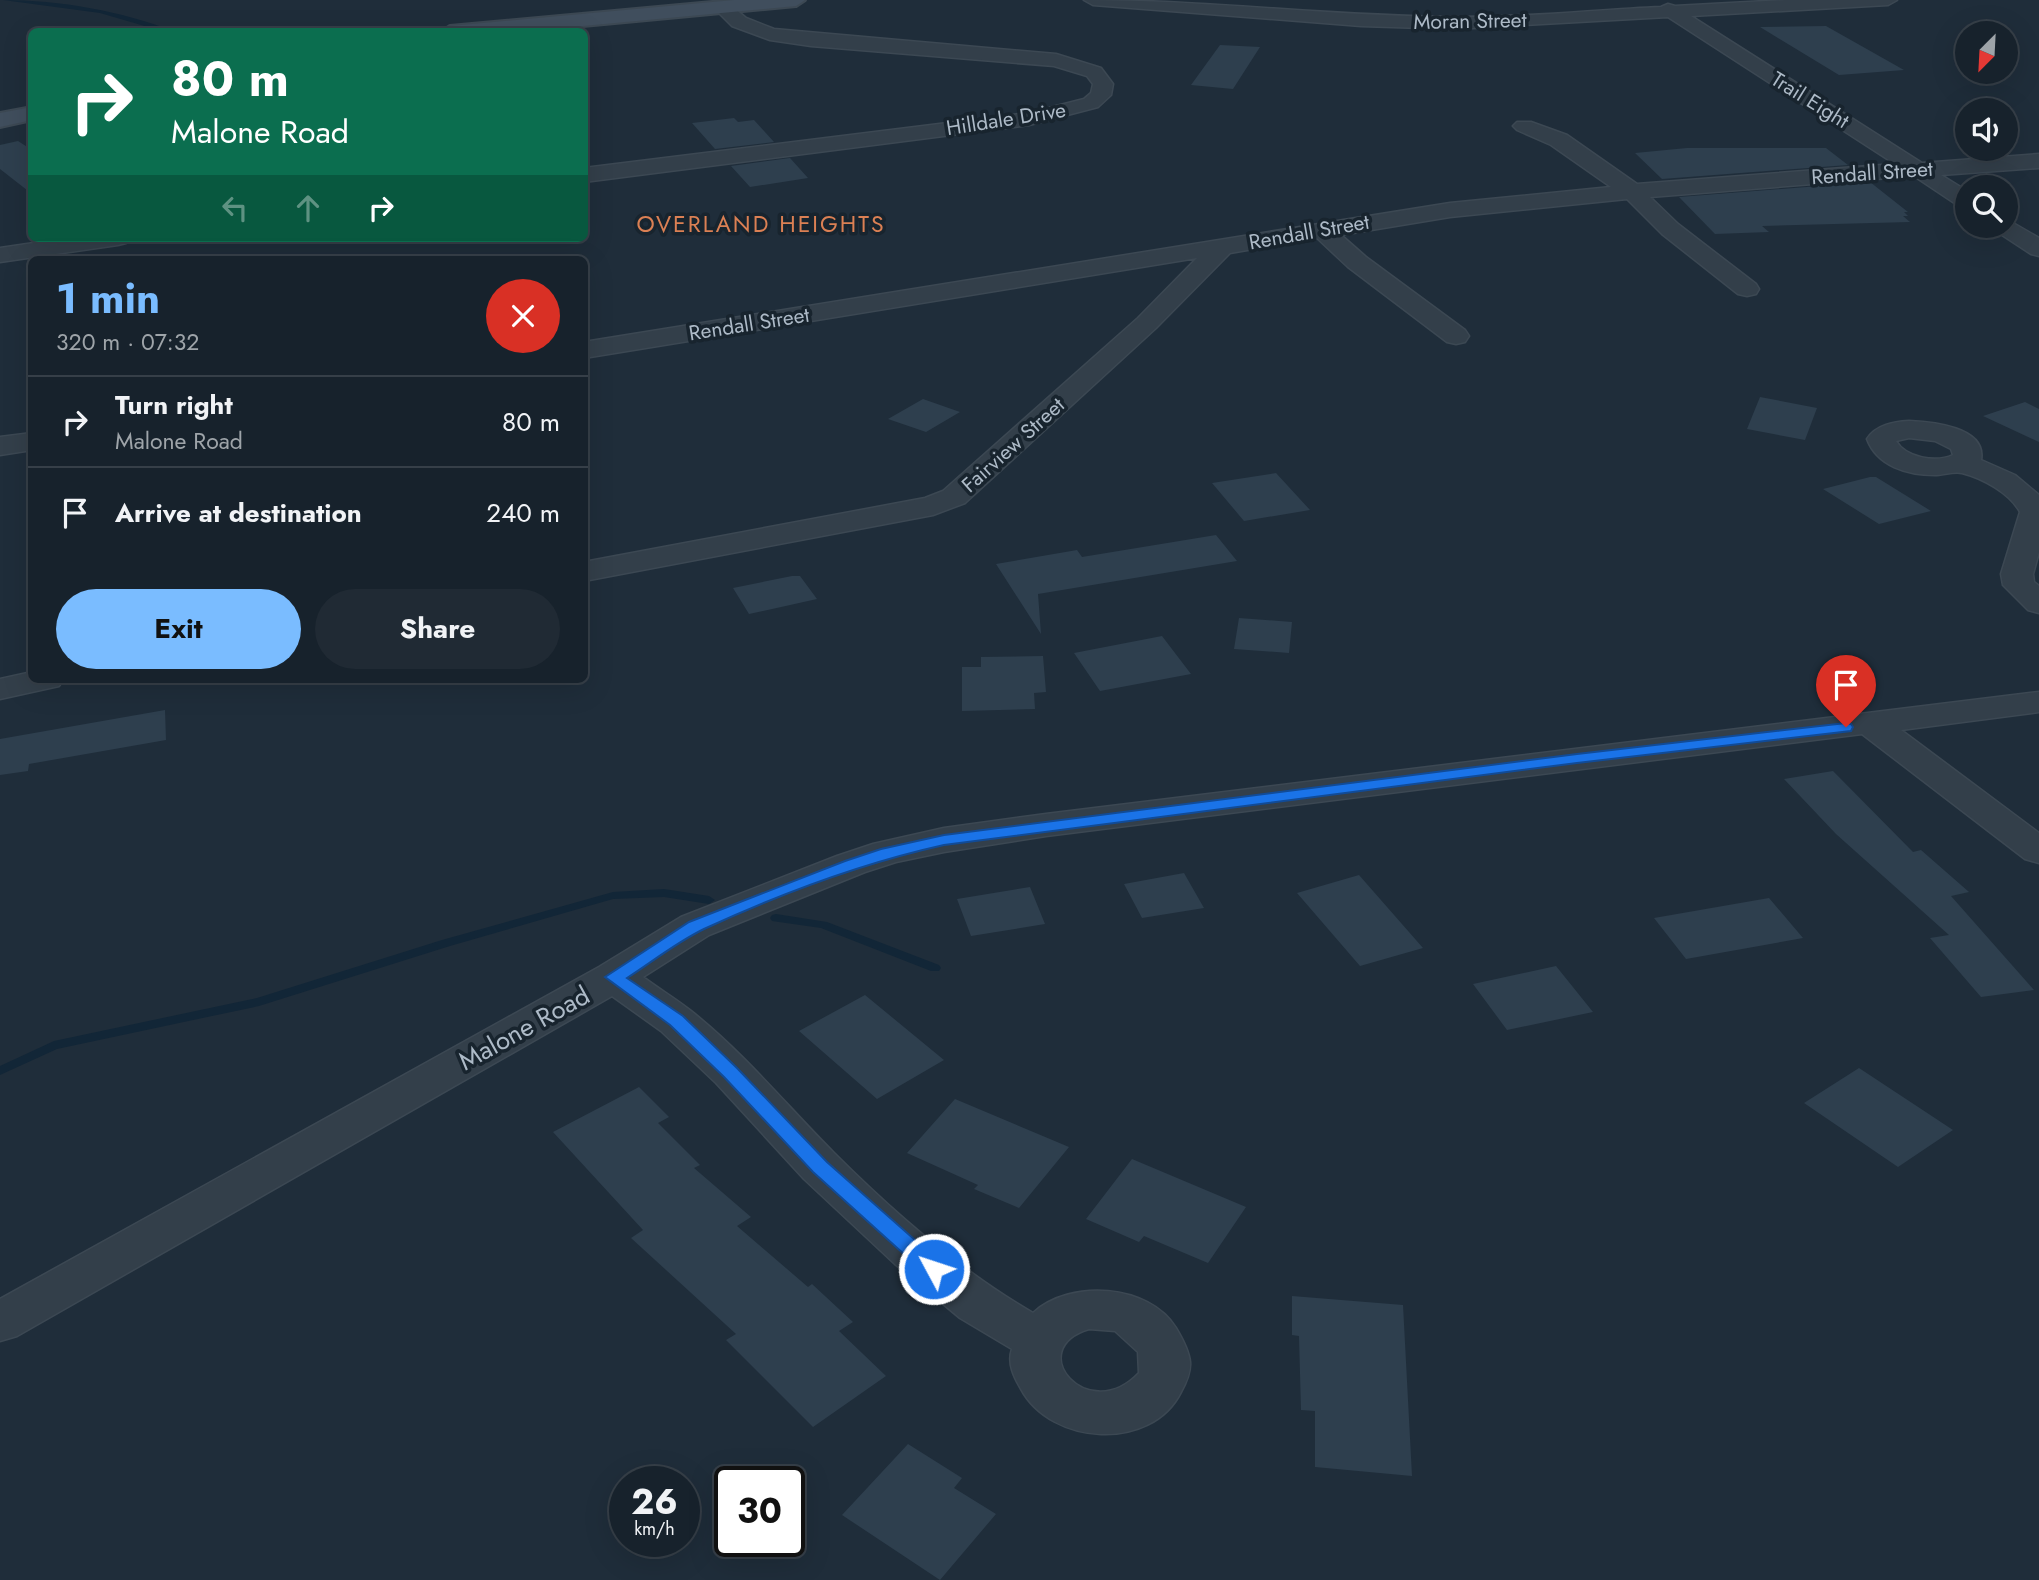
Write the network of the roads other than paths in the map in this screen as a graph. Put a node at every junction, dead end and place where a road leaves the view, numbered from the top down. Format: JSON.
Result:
{"nodes":[{"id":1,"x":796,"y":0,"type":"edge"},
{"id":2,"x":1093,"y":0,"type":"edge"},
{"id":3,"x":1652,"y":0,"type":"edge"},
{"id":4,"x":1888,"y":0,"type":"edge"},
{"id":5,"x":722,"y":7,"type":"junction"},
{"id":6,"x":1673,"y":12,"type":"junction"},
{"id":7,"x":494,"y":28,"type":"edge"},
{"id":8,"x":28,"y":114,"type":"edge"},
{"id":9,"x":0,"y":120,"type":"edge"},
{"id":10,"x":1524,"y":126,"type":"dead end"},
{"id":11,"x":2039,"y":161,"type":"edge"},
{"id":12,"x":1918,"y":170,"type":"junction"},
{"id":13,"x":588,"y":175,"type":"edge"},
{"id":14,"x":1633,"y":192,"type":"junction"},
{"id":15,"x":1955,"y":193,"type":"edge"},
{"id":16,"x":1323,"y":231,"type":"junction"},
{"id":17,"x":2018,"y":235,"type":"edge"},
{"id":18,"x":90,"y":242,"type":"edge"},
{"id":19,"x":1222,"y":247,"type":"junction"},
{"id":20,"x":2039,"y":249,"type":"edge"},
{"id":21,"x":0,"y":255,"type":"edge"},
{"id":22,"x":1747,"y":289,"type":"dead end"},
{"id":23,"x":1456,"y":336,"type":"dead end"},
{"id":24,"x":588,"y":349,"type":"edge"},
{"id":25,"x":28,"y":442,"type":"edge"},
{"id":26,"x":0,"y":446,"type":"edge"},
{"id":27,"x":1963,"y":463,"type":"dead end"},
{"id":28,"x":588,"y":571,"type":"edge"},
{"id":29,"x":2039,"y":603,"type":"edge"},
{"id":30,"x":28,"y":683,"type":"edge"},
{"id":31,"x":0,"y":689,"type":"edge"},
{"id":32,"x":2039,"y":702,"type":"edge"},
{"id":33,"x":1871,"y":724,"type":"junction"},
{"id":34,"x":2039,"y":851,"type":"edge"},
{"id":35,"x":614,"y":977,"type":"junction"},
{"id":36,"x":0,"y":1322,"type":"edge"},
{"id":37,"x":1039,"y":1341,"type":"dead end"}],
"edges":[{"from":1,"to":5,"type":"street"},
{"from":2,"to":6,"type":"street","name":"Moran Street"},
{"from":3,"to":6,"type":"street","name":"Trail Eight"},
{"from":4,"to":6,"type":"street","name":"Moran Street"},
{"from":5,"to":7,"type":"street"},
{"from":5,"to":13,"type":"street","name":"Hilldale Drive"},
{"from":6,"to":12,"type":"street","name":"Trail Eight"},
{"from":8,"to":9,"type":"street"},
{"from":10,"to":14,"type":"street"},
{"from":11,"to":12,"type":"street","name":"Rendall Street"},
{"from":12,"to":14,"type":"street","name":"Rendall Street"},
{"from":12,"to":15,"type":"street","name":"Trail Eight"},
{"from":14,"to":16,"type":"street","name":"Rendall Street"},
{"from":14,"to":22,"type":"street"},
{"from":16,"to":19,"type":"street","name":"Rendall Street"},
{"from":16,"to":23,"type":"street"},
{"from":17,"to":20,"type":"street"},
{"from":18,"to":21,"type":"street"},
{"from":19,"to":24,"type":"street","name":"Rendall Street"},
{"from":19,"to":28,"type":"street","name":"Fairview Street"},
{"from":25,"to":26,"type":"street"},
{"from":27,"to":29,"type":"street"},
{"from":30,"to":31,"type":"street"},
{"from":32,"to":33,"type":"street","name":"Malone Road"},
{"from":33,"to":34,"type":"street"},
{"from":33,"to":35,"type":"street","name":"Malone Road"},
{"from":35,"to":36,"type":"street","name":"Malone Road"},
{"from":35,"to":37,"type":"street"}]}
